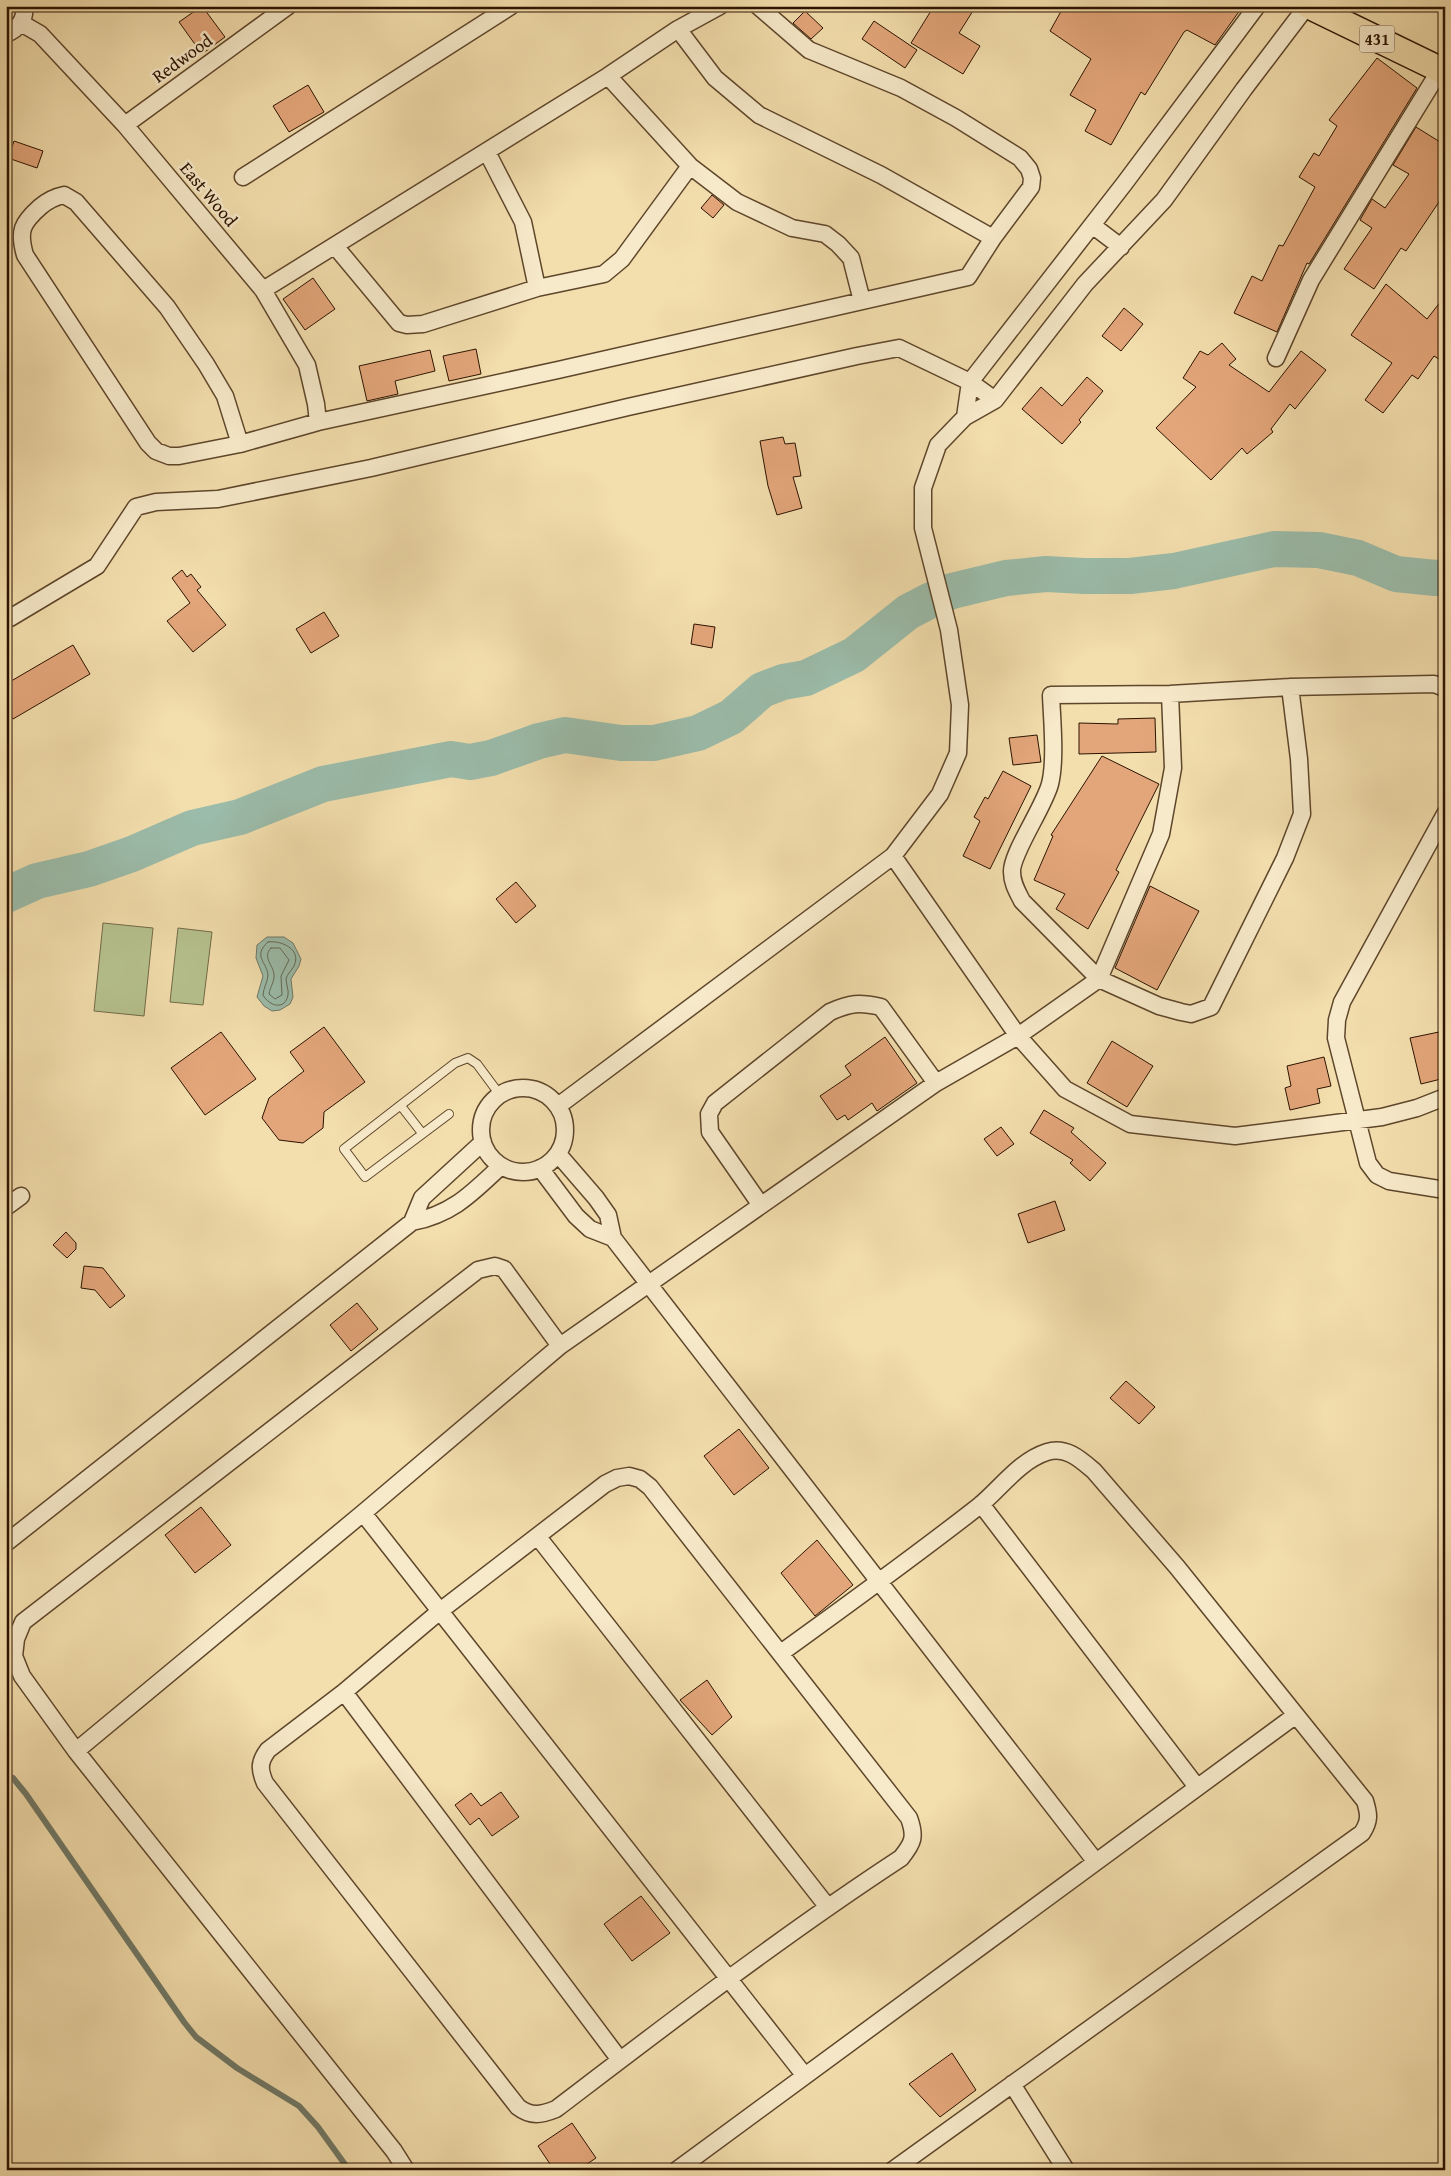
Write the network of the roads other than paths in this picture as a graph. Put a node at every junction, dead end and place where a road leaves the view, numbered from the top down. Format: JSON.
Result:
{"nodes":[{"id":1,"x":24,"y":6,"type":"edge"},
{"id":2,"x":288,"y":6,"type":"edge"},
{"id":3,"x":511,"y":6,"type":"edge"},
{"id":4,"x":720,"y":6,"type":"edge"},
{"id":5,"x":758,"y":6,"type":"edge"},
{"id":6,"x":1256,"y":6,"type":"edge"},
{"id":7,"x":1308,"y":6,"type":"edge"},
{"id":8,"x":21,"y":23,"type":"junction"},
{"id":9,"x":678,"y":29,"type":"junction"},
{"id":10,"x":6,"y":34,"type":"edge"},
{"id":11,"x":1443,"y":71,"type":"edge"},
{"id":12,"x":608,"y":76,"type":"junction"},
{"id":13,"x":125,"y":125,"type":"junction"},
{"id":14,"x":487,"y":152,"type":"junction"},
{"id":15,"x":690,"y":166,"type":"junction"},
{"id":16,"x":243,"y":177,"type":"dead end"},
{"id":17,"x":1092,"y":225,"type":"junction"},
{"id":18,"x":993,"y":238,"type":"junction"},
{"id":19,"x":335,"y":246,"type":"junction"},
{"id":20,"x":1121,"y":246,"type":"junction"},
{"id":21,"x":537,"y":288,"type":"junction"},
{"id":22,"x":263,"y":290,"type":"junction"},
{"id":23,"x":862,"y":301,"type":"junction"},
{"id":24,"x":1276,"y":358,"type":"dead end"},
{"id":25,"x":970,"y":382,"type":"junction"},
{"id":26,"x":995,"y":400,"type":"junction"},
{"id":27,"x":965,"y":417,"type":"junction"},
{"id":28,"x":318,"y":422,"type":"junction"},
{"id":29,"x":240,"y":444,"type":"junction"},
{"id":30,"x":10,"y":618,"type":"dead end"},
{"id":31,"x":1290,"y":687,"type":"junction"},
{"id":32,"x":1445,"y":688,"type":"edge"},
{"id":33,"x":1170,"y":694,"type":"junction"},
{"id":34,"x":1445,"y":814,"type":"edge"},
{"id":35,"x":893,"y":856,"type":"junction"},
{"id":36,"x":1100,"y":979,"type":"junction"},
{"id":37,"x":1018,"y":1036,"type":"junction"},
{"id":38,"x":936,"y":1083,"type":"junction"},
{"id":39,"x":500,"y":1095,"type":"junction"},
{"id":40,"x":1445,"y":1097,"type":"edge"},
{"id":41,"x":401,"y":1106,"type":"junction"},
{"id":42,"x":558,"y":1106,"type":"junction"},
{"id":43,"x":449,"y":1114,"type":"dead end"},
{"id":44,"x":1356,"y":1120,"type":"junction"},
{"id":45,"x":422,"y":1133,"type":"junction"},
{"id":46,"x":483,"y":1142,"type":"junction"},
{"id":47,"x":558,"y":1154,"type":"junction"},
{"id":48,"x":501,"y":1166,"type":"junction"},
{"id":49,"x":540,"y":1168,"type":"junction"},
{"id":50,"x":1445,"y":1190,"type":"edge"},
{"id":51,"x":21,"y":1196,"type":"dead end"},
{"id":52,"x":760,"y":1204,"type":"junction"},
{"id":53,"x":6,"y":1207,"type":"edge"},
{"id":54,"x":412,"y":1222,"type":"junction"},
{"id":55,"x":613,"y":1238,"type":"junction"},
{"id":56,"x":648,"y":1283,"type":"junction"},
{"id":57,"x":560,"y":1346,"type":"junction"},
{"id":58,"x":981,"y":1504,"type":"junction"},
{"id":59,"x":363,"y":1513,"type":"junction"},
{"id":60,"x":538,"y":1537,"type":"junction"},
{"id":61,"x":6,"y":1543,"type":"edge"},
{"id":62,"x":878,"y":1582,"type":"junction"},
{"id":63,"x":440,"y":1611,"type":"junction"},
{"id":64,"x":781,"y":1653,"type":"junction"},
{"id":65,"x":344,"y":1692,"type":"junction"},
{"id":66,"x":1296,"y":1715,"type":"junction"},
{"id":67,"x":76,"y":1750,"type":"junction"},
{"id":68,"x":1197,"y":1787,"type":"junction"},
{"id":69,"x":1096,"y":1862,"type":"junction"},
{"id":70,"x":827,"y":1906,"type":"junction"},
{"id":71,"x":728,"y":1978,"type":"junction"},
{"id":72,"x":620,"y":2060,"type":"junction"},
{"id":73,"x":805,"y":2076,"type":"junction"},
{"id":74,"x":1012,"y":2084,"type":"junction"},
{"id":75,"x":406,"y":2170,"type":"edge"},
{"id":76,"x":677,"y":2170,"type":"edge"},
{"id":77,"x":893,"y":2170,"type":"edge"},
{"id":78,"x":1066,"y":2170,"type":"edge"}],
"edges":[{"from":1,"to":8,"type":"street"},
{"from":2,"to":13,"type":"street","name":"Redwood"},
{"from":3,"to":16,"type":"street"},
{"from":4,"to":9,"type":"street"},
{"from":5,"to":18,"type":"street"},
{"from":6,"to":17,"type":"street"},
{"from":7,"to":11,"type":"main road","number":"431"},
{"from":7,"to":20,"type":"street"},
{"from":8,"to":10,"type":"street"},
{"from":8,"to":13,"type":"street","name":"East Wood"},
{"from":9,"to":12,"type":"street"},
{"from":9,"to":18,"type":"street"},
{"from":11,"to":24,"type":"street"},
{"from":12,"to":14,"type":"street"},
{"from":12,"to":15,"type":"street"},
{"from":13,"to":22,"type":"street","name":"East Wood"},
{"from":14,"to":19,"type":"street"},
{"from":14,"to":21,"type":"street"},
{"from":15,"to":21,"type":"street"},
{"from":15,"to":23,"type":"street"},
{"from":17,"to":20,"type":"street"},
{"from":17,"to":25,"type":"street"},
{"from":18,"to":23,"type":"street"},
{"from":19,"to":21,"type":"street"},
{"from":19,"to":22,"type":"street"},
{"from":20,"to":26,"type":"street"},
{"from":22,"to":28,"type":"street","name":"East Wood"},
{"from":23,"to":28,"type":"street"},
{"from":25,"to":26,"type":"street"},
{"from":25,"to":27,"type":"street"},
{"from":25,"to":30,"type":"street"},
{"from":26,"to":27,"type":"street"},
{"from":27,"to":35,"type":"street"},
{"from":28,"to":29,"type":"street"},
{"from":29,"to":29,"type":"street"},
{"from":31,"to":32,"type":"street"},
{"from":31,"to":33,"type":"street"},
{"from":31,"to":36,"type":"street"},
{"from":33,"to":36,"type":"street"},
{"from":33,"to":36,"type":"street"},
{"from":34,"to":44,"type":"street"},
{"from":35,"to":37,"type":"street"},
{"from":35,"to":42,"type":"street"},
{"from":36,"to":37,"type":"street"},
{"from":37,"to":38,"type":"street"},
{"from":37,"to":44,"type":"street"},
{"from":38,"to":52,"type":"street"},
{"from":38,"to":52,"type":"street"},
{"from":39,"to":41,"type":"lane"},
{"from":39,"to":42,"type":"street"},
{"from":39,"to":46,"type":"street"},
{"from":40,"to":44,"type":"street"},
{"from":41,"to":45,"type":"lane"},
{"from":41,"to":45,"type":"lane"},
{"from":42,"to":47,"type":"street"},
{"from":43,"to":45,"type":"lane"},
{"from":44,"to":50,"type":"street"},
{"from":46,"to":48,"type":"street"},
{"from":46,"to":54,"type":"street"},
{"from":47,"to":49,"type":"street"},
{"from":47,"to":55,"type":"street"},
{"from":48,"to":49,"type":"street"},
{"from":48,"to":54,"type":"street"},
{"from":49,"to":55,"type":"street"},
{"from":51,"to":53,"type":"street"},
{"from":52,"to":56,"type":"street"},
{"from":54,"to":61,"type":"street"},
{"from":55,"to":56,"type":"street"},
{"from":56,"to":57,"type":"street"},
{"from":56,"to":62,"type":"street"},
{"from":57,"to":59,"type":"street"},
{"from":57,"to":67,"type":"street"},
{"from":58,"to":62,"type":"street"},
{"from":58,"to":66,"type":"street"},
{"from":58,"to":68,"type":"street"},
{"from":59,"to":63,"type":"street"},
{"from":59,"to":67,"type":"street"},
{"from":60,"to":63,"type":"street"},
{"from":60,"to":64,"type":"street"},
{"from":60,"to":70,"type":"street"},
{"from":62,"to":64,"type":"street"},
{"from":62,"to":69,"type":"street"},
{"from":63,"to":65,"type":"street"},
{"from":63,"to":71,"type":"street"},
{"from":64,"to":70,"type":"street"},
{"from":65,"to":72,"type":"street"},
{"from":65,"to":72,"type":"street"},
{"from":66,"to":68,"type":"street"},
{"from":66,"to":74,"type":"street"},
{"from":67,"to":75,"type":"street"},
{"from":68,"to":69,"type":"street"},
{"from":69,"to":73,"type":"street"},
{"from":70,"to":71,"type":"street"},
{"from":71,"to":72,"type":"street"},
{"from":71,"to":73,"type":"street"},
{"from":73,"to":76,"type":"street"},
{"from":74,"to":77,"type":"street"},
{"from":74,"to":78,"type":"street"}]}
